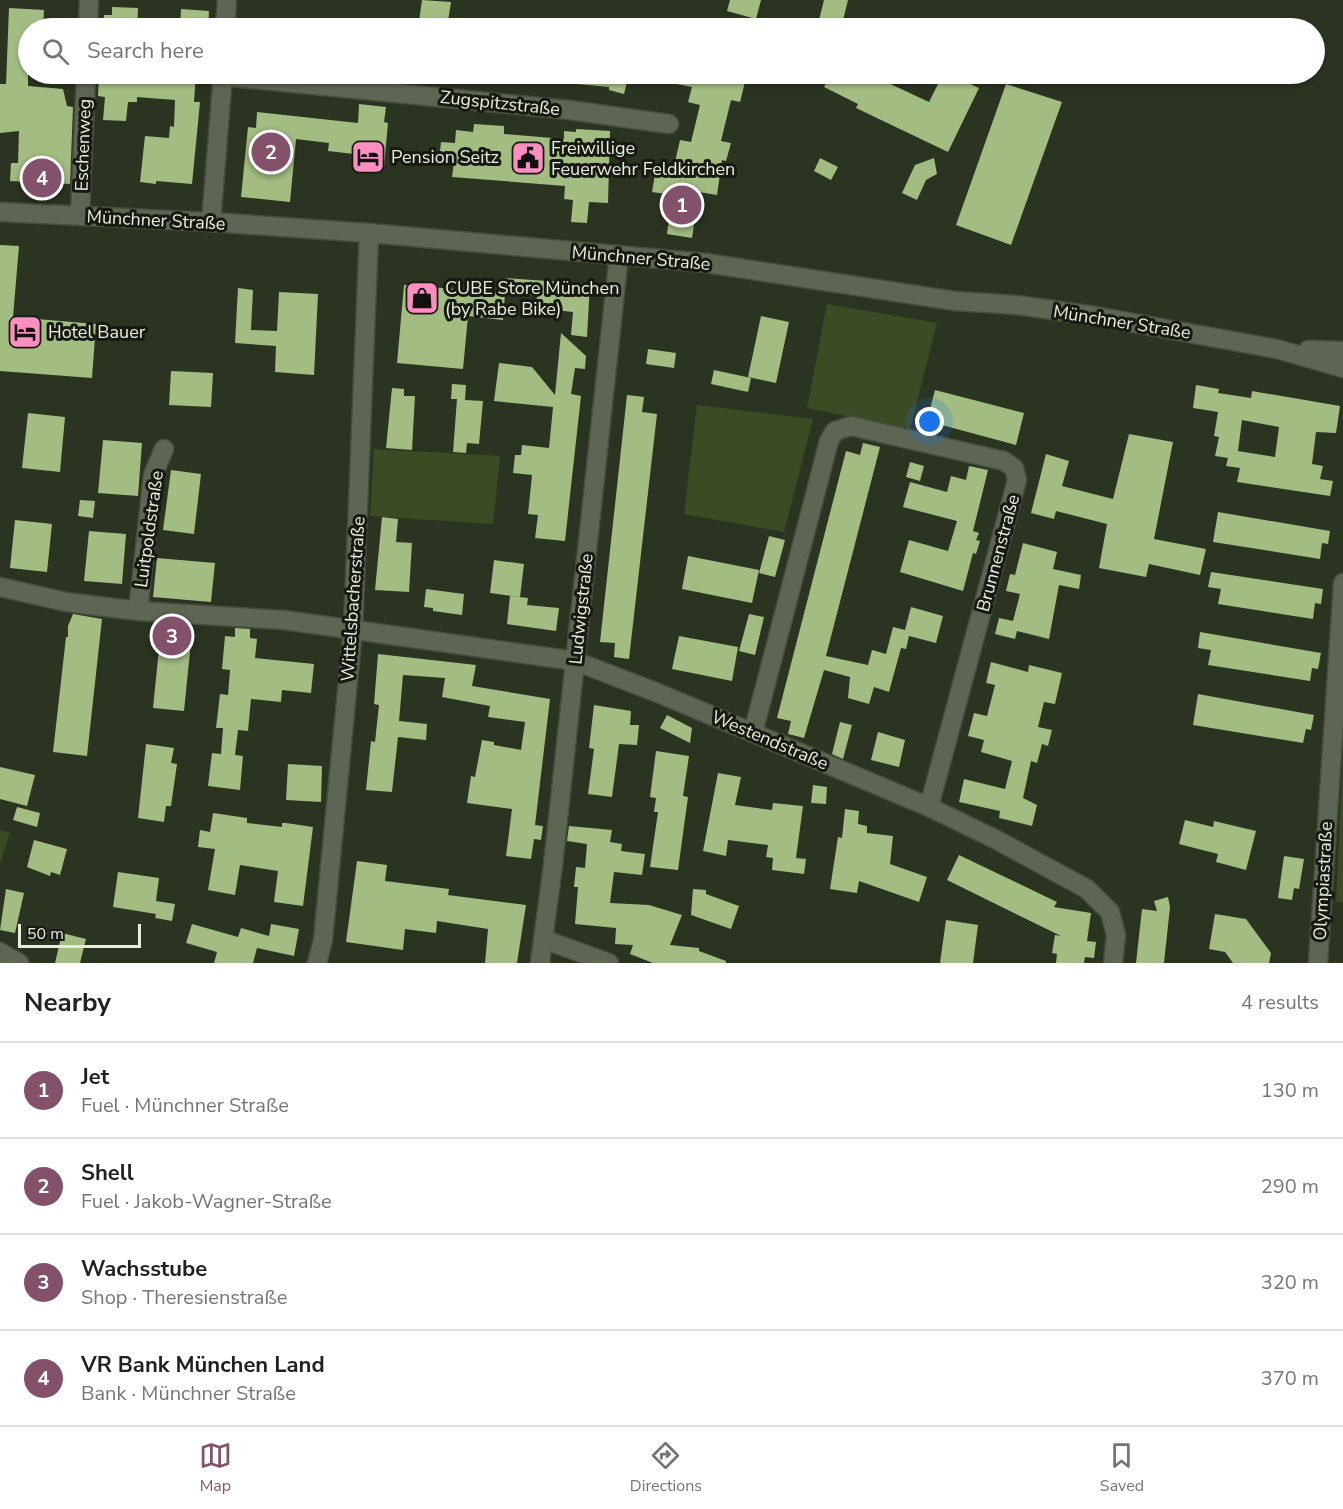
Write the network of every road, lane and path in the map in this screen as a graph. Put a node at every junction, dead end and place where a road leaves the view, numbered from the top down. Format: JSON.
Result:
{"nodes":[{"id":1,"x":89,"y":0,"type":"edge"},
{"id":2,"x":227,"y":0,"type":"edge"},
{"id":3,"x":88,"y":18,"type":"edge"},
{"id":4,"x":226,"y":18,"type":"edge"},
{"id":5,"x":86,"y":84,"type":"edge"},
{"id":6,"x":222,"y":84,"type":"edge"},
{"id":7,"x":312,"y":84,"type":"edge"},
{"id":8,"x":669,"y":124,"type":"dead end"},
{"id":9,"x":0,"y":212,"type":"edge"},
{"id":10,"x":80,"y":216,"type":"junction"},
{"id":11,"x":211,"y":222,"type":"junction"},
{"id":12,"x":369,"y":233,"type":"junction"},
{"id":13,"x":619,"y":255,"type":"junction"},
{"id":14,"x":1276,"y":349,"type":"junction"},
{"id":15,"x":1343,"y":351,"type":"edge"},
{"id":16,"x":1343,"y":368,"type":"edge"},
{"id":17,"x":164,"y":449,"type":"dead end"},
{"id":18,"x":1343,"y":583,"type":"edge"},
{"id":19,"x":0,"y":587,"type":"edge"},
{"id":20,"x":138,"y":611,"type":"junction"},
{"id":21,"x":353,"y":629,"type":"junction"},
{"id":22,"x":575,"y":661,"type":"junction"},
{"id":23,"x":753,"y":733,"type":"junction"},
{"id":24,"x":929,"y":807,"type":"junction"},
{"id":25,"x":543,"y":939,"type":"junction"},
{"id":26,"x":0,"y":952,"type":"edge"},
{"id":27,"x":19,"y":963,"type":"edge"},
{"id":28,"x":317,"y":963,"type":"edge"},
{"id":29,"x":540,"y":963,"type":"edge"},
{"id":30,"x":609,"y":963,"type":"edge"},
{"id":31,"x":1113,"y":963,"type":"edge"},
{"id":32,"x":1318,"y":963,"type":"edge"}],
"edges":[{"from":1,"to":3,"type":"street"},
{"from":2,"to":4,"type":"street"},
{"from":5,"to":10,"type":"street","name":"Eschenweg"},
{"from":6,"to":11,"type":"street"},
{"from":7,"to":8,"type":"street","name":"Zugspitzstraße"},
{"from":9,"to":10,"type":"street","name":"Münchner Straße"},
{"from":10,"to":11,"type":"street","name":"Münchner Straße"},
{"from":11,"to":12,"type":"street","name":"Münchner Straße"},
{"from":12,"to":13,"type":"street","name":"Münchner Straße"},
{"from":12,"to":21,"type":"street","name":"Wittelsbacherstraße"},
{"from":13,"to":14,"type":"street","name":"Münchner Straße"},
{"from":13,"to":22,"type":"street","name":"Ludwigstraße"},
{"from":14,"to":15,"type":"street","name":"Münchner Straße"},
{"from":14,"to":16,"type":"street","name":"Münchner Straße"},
{"from":17,"to":20,"type":"street","name":"Luitpoldstraße"},
{"from":18,"to":32,"type":"street","name":"Olympiastraße"},
{"from":19,"to":20,"type":"street","name":"Westendstraße"},
{"from":20,"to":21,"type":"street","name":"Westendstraße"},
{"from":21,"to":22,"type":"street","name":"Westendstraße"},
{"from":21,"to":28,"type":"street","name":"Wittelsbacherstraße"},
{"from":22,"to":23,"type":"street","name":"Westendstraße"},
{"from":22,"to":25,"type":"street","name":"Ludwigstraße"},
{"from":23,"to":24,"type":"street","name":"Westendstraße"},
{"from":23,"to":24,"type":"street","name":"Brunnenstraße"},
{"from":24,"to":31,"type":"street","name":"Westendstraße"},
{"from":25,"to":29,"type":"street","name":"Ludwigstraße"},
{"from":25,"to":30,"type":"street"},
{"from":26,"to":27,"type":"street"}]}
